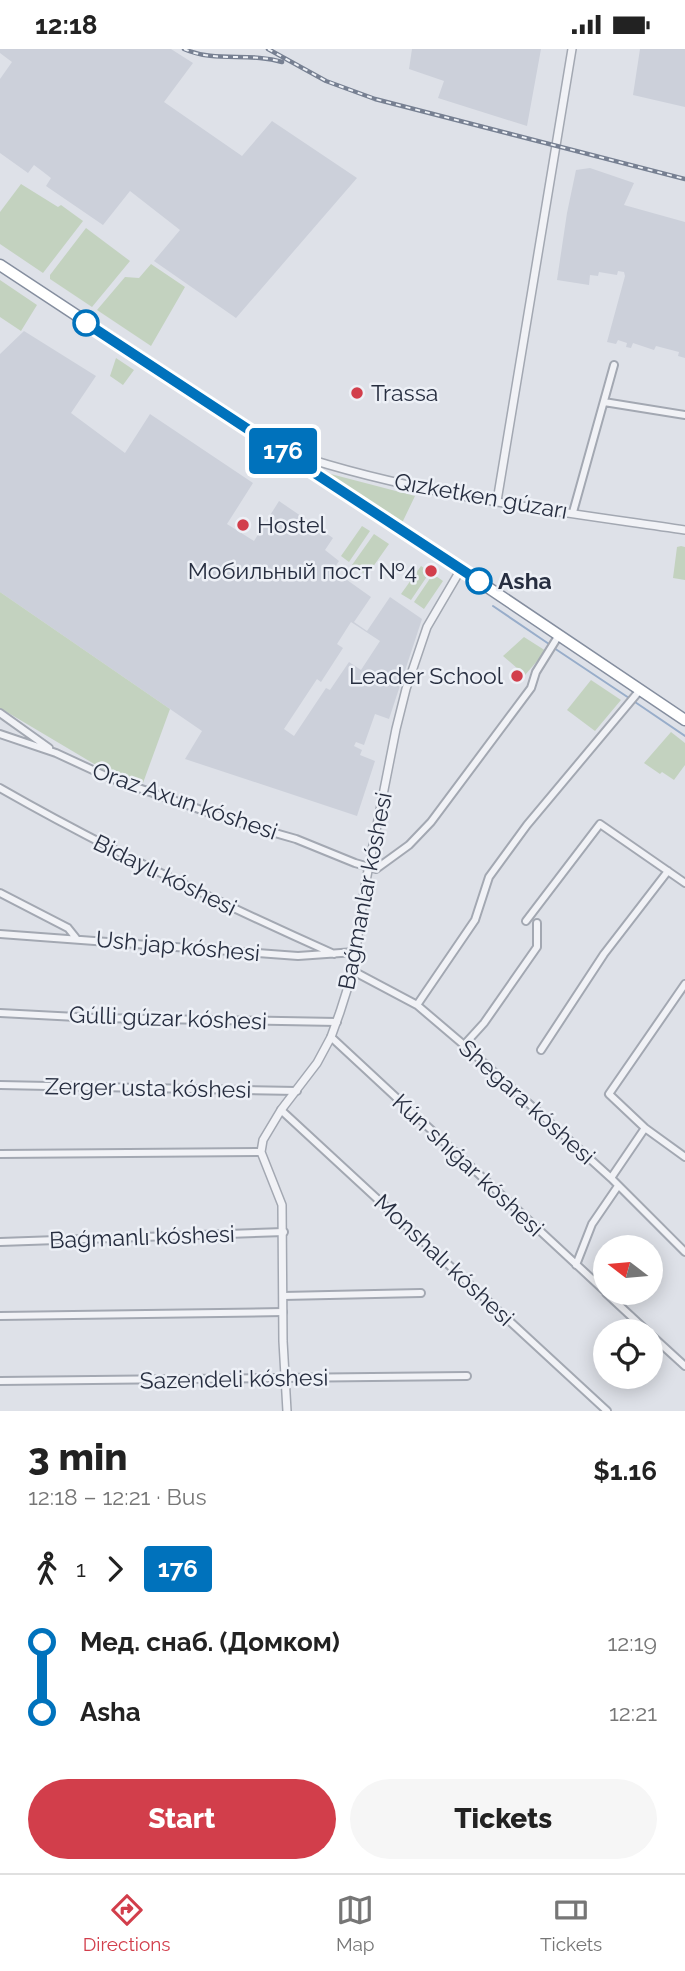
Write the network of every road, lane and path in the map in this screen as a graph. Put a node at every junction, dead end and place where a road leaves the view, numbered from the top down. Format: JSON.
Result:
{"nodes":[{"id":1,"x":572,"y":49,"type":"edge"},
{"id":2,"x":0,"y":265,"type":"edge"},
{"id":3,"x":614,"y":365,"type":"dead end"},
{"id":4,"x":604,"y":402,"type":"junction"},
{"id":5,"x":685,"y":415,"type":"edge"},
{"id":6,"x":281,"y":450,"type":"junction"},
{"id":7,"x":497,"y":501,"type":"junction"},
{"id":8,"x":573,"y":512,"type":"junction"},
{"id":9,"x":685,"y":530,"type":"edge"},
{"id":10,"x":461,"y":569,"type":"junction"},
{"id":11,"x":559,"y":635,"type":"junction"},
{"id":12,"x":640,"y":690,"type":"junction"},
{"id":13,"x":0,"y":713,"type":"edge"},
{"id":14,"x":685,"y":720,"type":"edge"},
{"id":15,"x":0,"y":734,"type":"edge"},
{"id":16,"x":57,"y":753,"type":"junction"},
{"id":17,"x":0,"y":788,"type":"edge"},
{"id":18,"x":370,"y":867,"type":"junction"},
{"id":19,"x":668,"y":871,"type":"junction"},
{"id":20,"x":685,"y":883,"type":"edge"},
{"id":21,"x":0,"y":893,"type":"edge"},
{"id":22,"x":526,"y":921,"type":"dead end"},
{"id":23,"x":537,"y":923,"type":"dead end"},
{"id":24,"x":0,"y":934,"type":"edge"},
{"id":25,"x":76,"y":937,"type":"junction"},
{"id":26,"x":355,"y":952,"type":"junction"},
{"id":27,"x":334,"y":954,"type":"junction"},
{"id":28,"x":353,"y":971,"type":"junction"},
{"id":29,"x":685,"y":984,"type":"edge"},
{"id":30,"x":417,"y":1005,"type":"junction"},
{"id":31,"x":0,"y":1013,"type":"edge"},
{"id":32,"x":337,"y":1022,"type":"junction"},
{"id":33,"x":331,"y":1037,"type":"junction"},
{"id":34,"x":464,"y":1045,"type":"junction"},
{"id":35,"x":541,"y":1051,"type":"dead end"},
{"id":36,"x":0,"y":1085,"type":"edge"},
{"id":37,"x":297,"y":1091,"type":"junction"},
{"id":38,"x":281,"y":1110,"type":"junction"},
{"id":39,"x":645,"y":1128,"type":"junction"},
{"id":40,"x":261,"y":1152,"type":"junction"},
{"id":41,"x":0,"y":1154,"type":"edge"},
{"id":42,"x":685,"y":1157,"type":"edge"},
{"id":43,"x":611,"y":1178,"type":"junction"},
{"id":44,"x":618,"y":1186,"type":"junction"},
{"id":45,"x":284,"y":1232,"type":"junction"},
{"id":46,"x":0,"y":1242,"type":"edge"},
{"id":47,"x":685,"y":1252,"type":"edge"},
{"id":48,"x":576,"y":1265,"type":"junction"},
{"id":49,"x":593,"y":1281,"type":"edge"},
{"id":50,"x":421,"y":1293,"type":"dead end"},
{"id":51,"x":283,"y":1296,"type":"junction"},
{"id":52,"x":619,"y":1305,"type":"edge"},
{"id":53,"x":284,"y":1312,"type":"junction"},
{"id":54,"x":0,"y":1317,"type":"edge"},
{"id":55,"x":634,"y":1319,"type":"edge"},
{"id":56,"x":663,"y":1346,"type":"edge"},
{"id":57,"x":685,"y":1366,"type":"edge"},
{"id":58,"x":467,"y":1376,"type":"dead end"},
{"id":59,"x":285,"y":1379,"type":"junction"},
{"id":60,"x":0,"y":1381,"type":"edge"},
{"id":61,"x":287,"y":1411,"type":"edge"},
{"id":62,"x":607,"y":1411,"type":"edge"}],
"edges":[{"from":1,"to":7,"type":"street"},
{"from":2,"to":6,"type":"highway"},
{"from":3,"to":4,"type":"street"},
{"from":4,"to":5,"type":"street"},
{"from":4,"to":8,"type":"street"},
{"from":6,"to":7,"type":"street","name":"Qızketken gúzarı"},
{"from":6,"to":10,"type":"highway"},
{"from":7,"to":8,"type":"street","name":"Qızketken gúzarı"},
{"from":8,"to":9,"type":"street","name":"Qızketken gúzarı"},
{"from":10,"to":11,"type":"highway"},
{"from":10,"to":18,"type":"street","name":"Baǵmanlar kóshesi"},
{"from":11,"to":12,"type":"highway"},
{"from":11,"to":18,"type":"street"},
{"from":12,"to":14,"type":"highway"},
{"from":12,"to":30,"type":"street"},
{"from":13,"to":16,"type":"street"},
{"from":15,"to":16,"type":"street","name":"Oraz Axun kóshesi"},
{"from":16,"to":18,"type":"street","name":"Oraz Axun kóshesi"},
{"from":17,"to":27,"type":"street","name":"Bidaylı kóshesi"},
{"from":18,"to":26,"type":"street","name":"Baǵmanlar kóshesi"},
{"from":19,"to":20,"type":"street"},
{"from":19,"to":22,"type":"street"},
{"from":19,"to":35,"type":"street"},
{"from":21,"to":25,"type":"street"},
{"from":23,"to":34,"type":"street"},
{"from":24,"to":25,"type":"street","name":"Ush jap kóshesi"},
{"from":25,"to":27,"type":"street","name":"Ush jap kóshesi"},
{"from":26,"to":27,"type":"street","name":"Ush jap kóshesi"},
{"from":26,"to":28,"type":"street","name":"Baǵmanlar kóshesi"},
{"from":28,"to":30,"type":"street","name":"Shegara kóshesi"},
{"from":28,"to":32,"type":"street","name":"Baǵmanlar kóshesi"},
{"from":29,"to":39,"type":"street"},
{"from":30,"to":34,"type":"street","name":"Shegara kóshesi"},
{"from":31,"to":32,"type":"street","name":"Gúlli gúzar kóshesi"},
{"from":32,"to":33,"type":"street","name":"Baǵmanlar kóshesi"},
{"from":33,"to":37,"type":"street","name":"Baǵmanlar kóshesi"},
{"from":33,"to":48,"type":"street","name":"Kún shıǵar kóshesi"},
{"from":34,"to":43,"type":"street","name":"Shegara kóshesi"},
{"from":36,"to":37,"type":"street","name":"Zerger usta kóshesi"},
{"from":37,"to":38,"type":"street","name":"Baǵmanlar kóshesi"},
{"from":38,"to":40,"type":"street","name":"Baǵmanlar kóshesi"},
{"from":38,"to":62,"type":"street","name":"Monshalı kóshesi"},
{"from":39,"to":42,"type":"street"},
{"from":39,"to":43,"type":"street"},
{"from":40,"to":41,"type":"street"},
{"from":40,"to":45,"type":"street"},
{"from":43,"to":44,"type":"street","name":"Shegara kóshesi"},
{"from":44,"to":47,"type":"street","name":"Shegara kóshesi"},
{"from":44,"to":48,"type":"street"},
{"from":45,"to":46,"type":"street","name":"Baǵmanlı kóshesi"},
{"from":45,"to":51,"type":"street"},
{"from":48,"to":49,"type":"street","name":"Kún shıǵar kóshesi"},
{"from":50,"to":51,"type":"street"},
{"from":51,"to":53,"type":"street"},
{"from":52,"to":55,"type":"street","name":"Kún shıǵar kóshesi"},
{"from":53,"to":54,"type":"street"},
{"from":53,"to":59,"type":"street"},
{"from":56,"to":57,"type":"street","name":"Kún shıǵar kóshesi"},
{"from":58,"to":59,"type":"street","name":"Sazendeli kóshesi"},
{"from":59,"to":60,"type":"street","name":"Sazendeli kóshesi"},
{"from":59,"to":61,"type":"street"}]}
